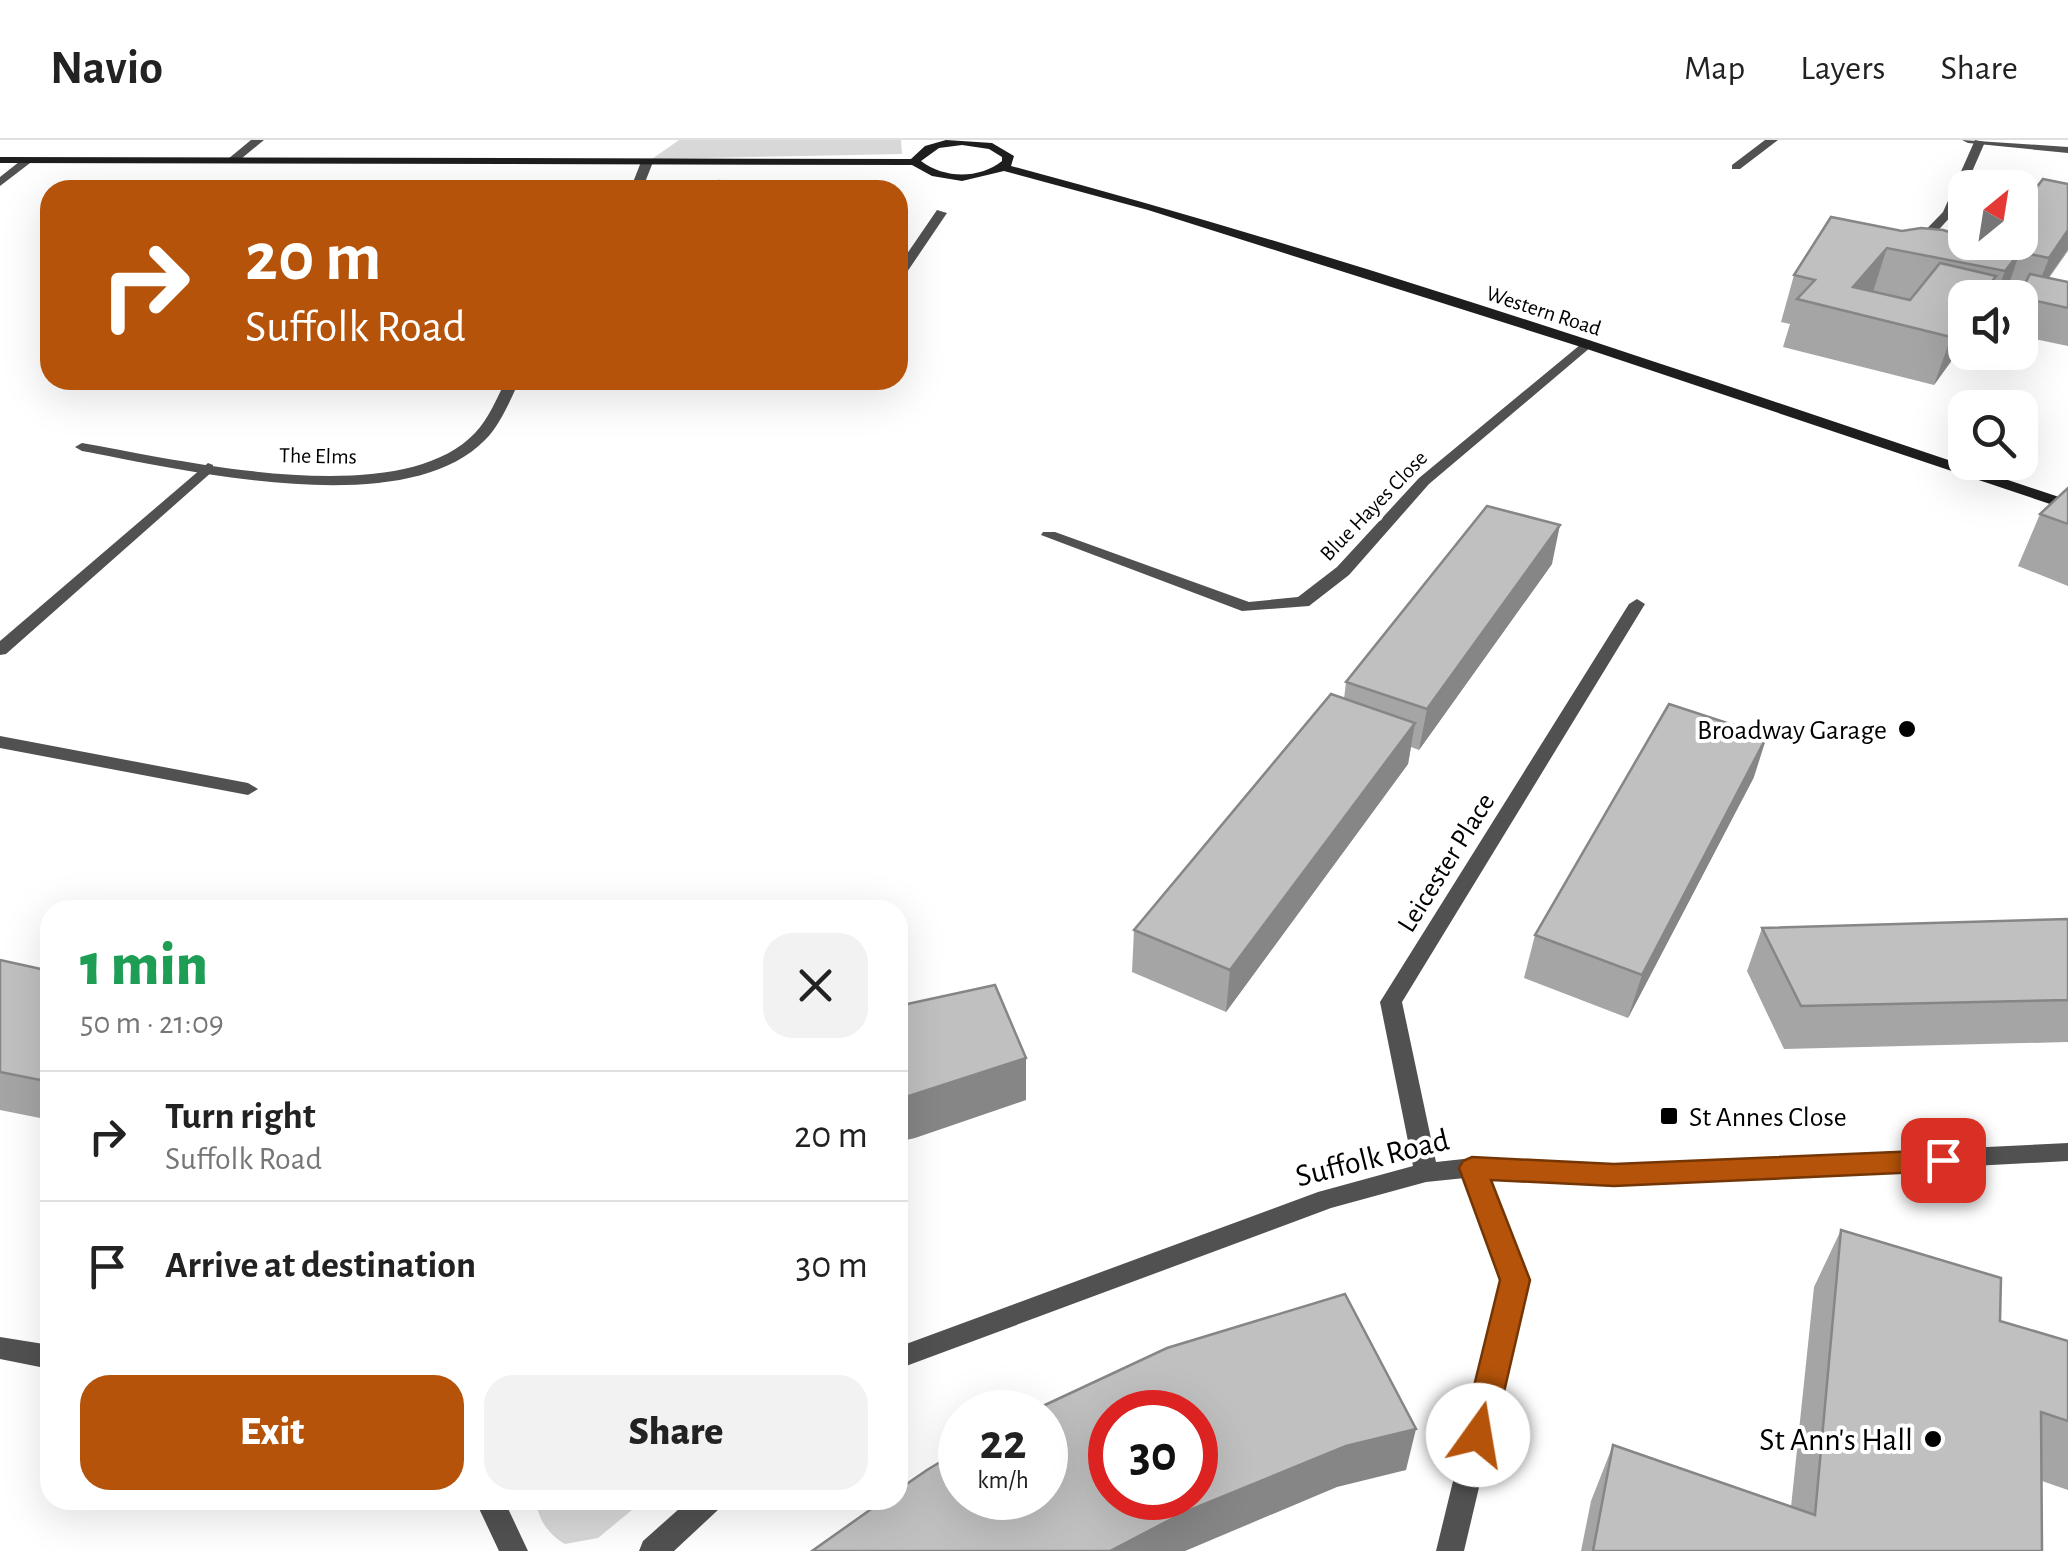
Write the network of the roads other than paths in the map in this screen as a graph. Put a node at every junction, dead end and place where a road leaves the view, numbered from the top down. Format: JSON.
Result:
{"nodes":[{"id":1,"x":258,"y":140,"type":"edge"},
{"id":2,"x":1772,"y":140,"type":"edge"},
{"id":3,"x":1973,"y":141,"type":"edge"},
{"id":4,"x":944,"y":142,"type":"edge"},
{"id":5,"x":2068,"y":150,"type":"edge"},
{"id":6,"x":0,"y":160,"type":"edge"},
{"id":7,"x":28,"y":160,"type":"junction"},
{"id":8,"x":232,"y":160,"type":"junction"},
{"id":9,"x":647,"y":162,"type":"junction"},
{"id":10,"x":915,"y":162,"type":"junction"},
{"id":11,"x":1736,"y":167,"type":"dead end"},
{"id":12,"x":1003,"y":168,"type":"junction"},
{"id":13,"x":640,"y":180,"type":"edge"},
{"id":14,"x":0,"y":183,"type":"edge"},
{"id":15,"x":941,"y":213,"type":"dead end"},
{"id":16,"x":908,"y":261,"type":"edge"},
{"id":17,"x":1901,"y":262,"type":"edge"},
{"id":18,"x":1586,"y":344,"type":"junction"},
{"id":19,"x":507,"y":390,"type":"edge"},
{"id":20,"x":82,"y":447,"type":"dead end"},
{"id":21,"x":208,"y":468,"type":"junction"},
{"id":22,"x":2068,"y":505,"type":"edge"},
{"id":23,"x":1049,"y":535,"type":"dead end"},
{"id":24,"x":1636,"y":604,"type":"dead end"},
{"id":25,"x":0,"y":650,"type":"edge"},
{"id":26,"x":0,"y":742,"type":"edge"},
{"id":27,"x":248,"y":789,"type":"dead end"},
{"id":28,"x":2068,"y":1152,"type":"edge"},
{"id":29,"x":1472,"y":1168,"type":"junction"},
{"id":30,"x":1426,"y":1172,"type":"junction"},
{"id":31,"x":0,"y":1348,"type":"edge"},
{"id":32,"x":908,"y":1354,"type":"edge"},
{"id":33,"x":40,"y":1355,"type":"edge"},
{"id":34,"x":494,"y":1510,"type":"edge"},
{"id":35,"x":697,"y":1510,"type":"edge"},
{"id":36,"x":514,"y":1551,"type":"edge"},
{"id":37,"x":653,"y":1551,"type":"edge"},
{"id":38,"x":1450,"y":1551,"type":"edge"}],
"edges":[{"from":1,"to":8,"type":"street"},
{"from":2,"to":11,"type":"street"},
{"from":3,"to":5,"type":"street"},
{"from":3,"to":17,"type":"street"},
{"from":4,"to":10,"type":"main road"},
{"from":4,"to":12,"type":"main road"},
{"from":6,"to":7,"type":"main road"},
{"from":7,"to":8,"type":"main road"},
{"from":7,"to":14,"type":"street"},
{"from":8,"to":9,"type":"main road"},
{"from":9,"to":10,"type":"main road"},
{"from":9,"to":13,"type":"street"},
{"from":10,"to":12,"type":"main road"},
{"from":12,"to":18,"type":"main road","name":"Western Road"},
{"from":15,"to":16,"type":"street"},
{"from":18,"to":22,"type":"main road","name":"Western Road"},
{"from":18,"to":23,"type":"street","name":"Blue Hayes Close"},
{"from":19,"to":21,"type":"street","name":"The Elms"},
{"from":20,"to":21,"type":"street","name":"The Elms"},
{"from":21,"to":25,"type":"street"},
{"from":24,"to":30,"type":"street","name":"Leicester Place"},
{"from":26,"to":27,"type":"street"},
{"from":28,"to":29,"type":"street","name":"Suffolk Road"},
{"from":29,"to":30,"type":"street","name":"Suffolk Road"},
{"from":29,"to":38,"type":"street"},
{"from":30,"to":32,"type":"street","name":"Suffolk Road"},
{"from":31,"to":33,"type":"street"},
{"from":34,"to":36,"type":"street"},
{"from":35,"to":37,"type":"street"}]}
